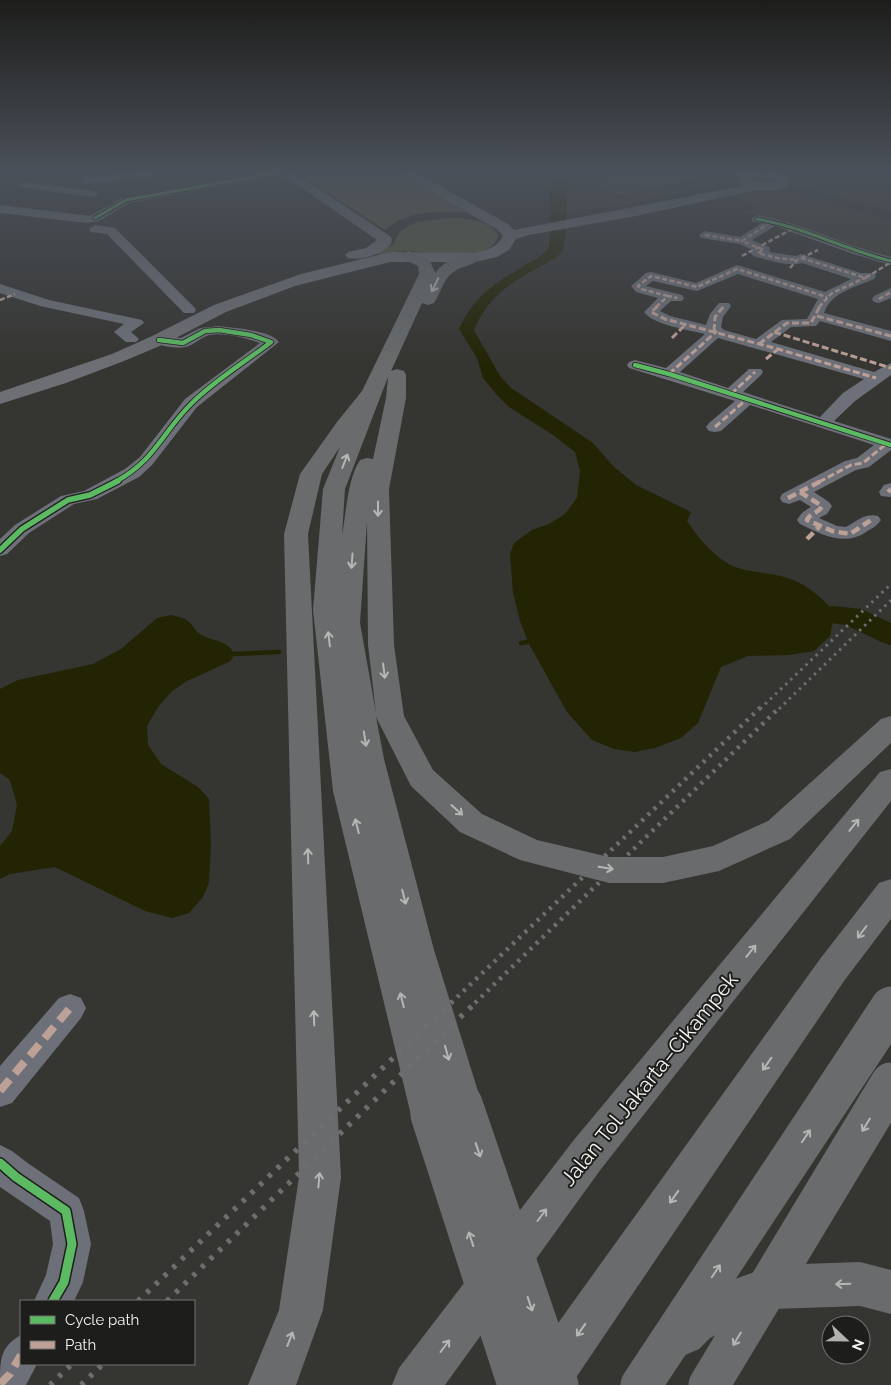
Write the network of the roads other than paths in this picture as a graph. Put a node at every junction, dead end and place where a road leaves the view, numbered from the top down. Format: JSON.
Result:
{"nodes":[{"id":1,"x":117,"y":237,"type":"edge"},
{"id":2,"x":131,"y":237,"type":"edge"},
{"id":3,"x":381,"y":237,"type":"edge"},
{"id":4,"x":506,"y":237,"type":"edge"},
{"id":5,"x":715,"y":237,"type":"edge"},
{"id":6,"x":749,"y":237,"type":"edge"},
{"id":7,"x":777,"y":237,"type":"edge"},
{"id":8,"x":823,"y":237,"type":"edge"},
{"id":9,"x":742,"y":241,"type":"junction"},
{"id":10,"x":757,"y":247,"type":"junction"},
{"id":11,"x":818,"y":250,"type":"dead end"},
{"id":12,"x":410,"y":256,"type":"junction"},
{"id":13,"x":472,"y":258,"type":"junction"},
{"id":14,"x":891,"y":261,"type":"edge"},
{"id":15,"x":796,"y":262,"type":"junction"},
{"id":16,"x":741,"y":263,"type":"junction"},
{"id":17,"x":866,"y":277,"type":"junction"},
{"id":18,"x":0,"y":288,"type":"edge"},
{"id":19,"x":15,"y":294,"type":"junction"},
{"id":20,"x":827,"y":297,"type":"junction"},
{"id":21,"x":0,"y":300,"type":"edge"},
{"id":22,"x":724,"y":306,"type":"dead end"},
{"id":23,"x":196,"y":308,"type":"junction"},
{"id":24,"x":817,"y":316,"type":"junction"},
{"id":25,"x":686,"y":324,"type":"junction"},
{"id":26,"x":715,"y":331,"type":"junction"},
{"id":27,"x":774,"y":332,"type":"junction"},
{"id":28,"x":891,"y":336,"type":"edge"},
{"id":29,"x":672,"y":338,"type":"dead end"},
{"id":30,"x":131,"y":339,"type":"junction"},
{"id":31,"x":158,"y":340,"type":"junction"},
{"id":32,"x":759,"y":344,"type":"junction"},
{"id":33,"x":827,"y":348,"type":"junction"},
{"id":34,"x":813,"y":359,"type":"junction"},
{"id":35,"x":635,"y":365,"type":"dead end"},
{"id":36,"x":891,"y":368,"type":"edge"},
{"id":37,"x":755,"y":372,"type":"dead end"},
{"id":38,"x":669,"y":374,"type":"junction"},
{"id":39,"x":876,"y":378,"type":"junction"},
{"id":40,"x":384,"y":384,"type":"junction"},
{"id":41,"x":0,"y":387,"type":"edge"},
{"id":42,"x":731,"y":394,"type":"junction"},
{"id":43,"x":0,"y":398,"type":"edge"},
{"id":44,"x":747,"y":399,"type":"junction"},
{"id":45,"x":824,"y":422,"type":"junction"},
{"id":46,"x":715,"y":427,"type":"dead end"},
{"id":47,"x":889,"y":444,"type":"edge"},
{"id":48,"x":871,"y":520,"type":"dead end"},
{"id":49,"x":0,"y":550,"type":"edge"},
{"id":50,"x":891,"y":726,"type":"edge"},
{"id":51,"x":891,"y":780,"type":"edge"},
{"id":52,"x":891,"y":893,"type":"edge"},
{"id":53,"x":891,"y":1007,"type":"edge"},
{"id":54,"x":70,"y":1008,"type":"dead end"},
{"id":55,"x":891,"y":1083,"type":"edge"},
{"id":56,"x":0,"y":1091,"type":"edge"},
{"id":57,"x":446,"y":1110,"type":"junction"},
{"id":58,"x":0,"y":1163,"type":"edge"},
{"id":59,"x":891,"y":1292,"type":"edge"},
{"id":60,"x":54,"y":1300,"type":"edge"},
{"id":61,"x":20,"y":1357,"type":"edge"},
{"id":62,"x":0,"y":1384,"type":"edge"},
{"id":63,"x":272,"y":1385,"type":"edge"},
{"id":64,"x":416,"y":1385,"type":"edge"},
{"id":65,"x":518,"y":1385,"type":"edge"},
{"id":66,"x":543,"y":1385,"type":"edge"},
{"id":67,"x":558,"y":1385,"type":"edge"},
{"id":68,"x":633,"y":1385,"type":"edge"},
{"id":69,"x":641,"y":1385,"type":"edge"},
{"id":70,"x":709,"y":1385,"type":"edge"}],
"edges":[{"from":1,"to":23,"type":"street"},
{"from":2,"to":23,"type":"street"},
{"from":3,"to":23,"type":"main road"},
{"from":4,"to":13,"type":"main road"},
{"from":5,"to":9,"type":"street"},
{"from":6,"to":9,"type":"street"},
{"from":7,"to":10,"type":"street"},
{"from":8,"to":14,"type":"street"},
{"from":9,"to":10,"type":"street"},
{"from":10,"to":15,"type":"street"},
{"from":10,"to":16,"type":"street"},
{"from":11,"to":15,"type":"street"},
{"from":12,"to":13,"type":"main road"},
{"from":12,"to":31,"type":"main road"},
{"from":12,"to":40,"type":"highway"},
{"from":13,"to":40,"type":"highway","one_way":true},
{"from":14,"to":17,"type":"street"},
{"from":15,"to":17,"type":"street"},
{"from":16,"to":20,"type":"street"},
{"from":16,"to":25,"type":"street"},
{"from":17,"to":20,"type":"street"},
{"from":18,"to":19,"type":"street"},
{"from":19,"to":21,"type":"street"},
{"from":19,"to":30,"type":"street"},
{"from":20,"to":24,"type":"street"},
{"from":22,"to":26,"type":"street"},
{"from":23,"to":30,"type":"main road"},
{"from":24,"to":27,"type":"street"},
{"from":24,"to":28,"type":"street"},
{"from":25,"to":26,"type":"street"},
{"from":25,"to":29,"type":"street"},
{"from":26,"to":32,"type":"street"},
{"from":26,"to":38,"type":"street"},
{"from":27,"to":32,"type":"street"},
{"from":27,"to":33,"type":"street"},
{"from":30,"to":41,"type":"main road"},
{"from":31,"to":43,"type":"main road"},
{"from":31,"to":49,"type":"street"},
{"from":32,"to":34,"type":"street"},
{"from":33,"to":34,"type":"street"},
{"from":33,"to":36,"type":"street"},
{"from":34,"to":39,"type":"street"},
{"from":35,"to":38,"type":"street"},
{"from":36,"to":39,"type":"street"},
{"from":37,"to":42,"type":"street"},
{"from":38,"to":42,"type":"street"},
{"from":39,"to":45,"type":"street"},
{"from":40,"to":50,"type":"highway","one_way":true},
{"from":40,"to":57,"type":"highway"},
{"from":63,"to":40,"type":"highway","one_way":true},
{"from":42,"to":44,"type":"street"},
{"from":44,"to":45,"type":"street"},
{"from":44,"to":46,"type":"street"},
{"from":45,"to":47,"type":"street"},
{"from":47,"to":48,"type":"street"},
{"from":64,"to":51,"type":"highway","name":"Jalan Tol Jakarta–Cikampek","one_way":true},
{"from":52,"to":66,"type":"highway","one_way":true},
{"from":69,"to":53,"type":"highway","one_way":true,"bridge":true},
{"from":54,"to":56,"type":"street"},
{"from":55,"to":70,"type":"highway","one_way":true,"bridge":true},
{"from":65,"to":57,"type":"highway","one_way":true,"bridge":true},
{"from":57,"to":67,"type":"highway","one_way":true,"bridge":true},
{"from":58,"to":60,"type":"street"},
{"from":59,"to":68,"type":"highway","one_way":true},
{"from":61,"to":62,"type":"street"}]}
